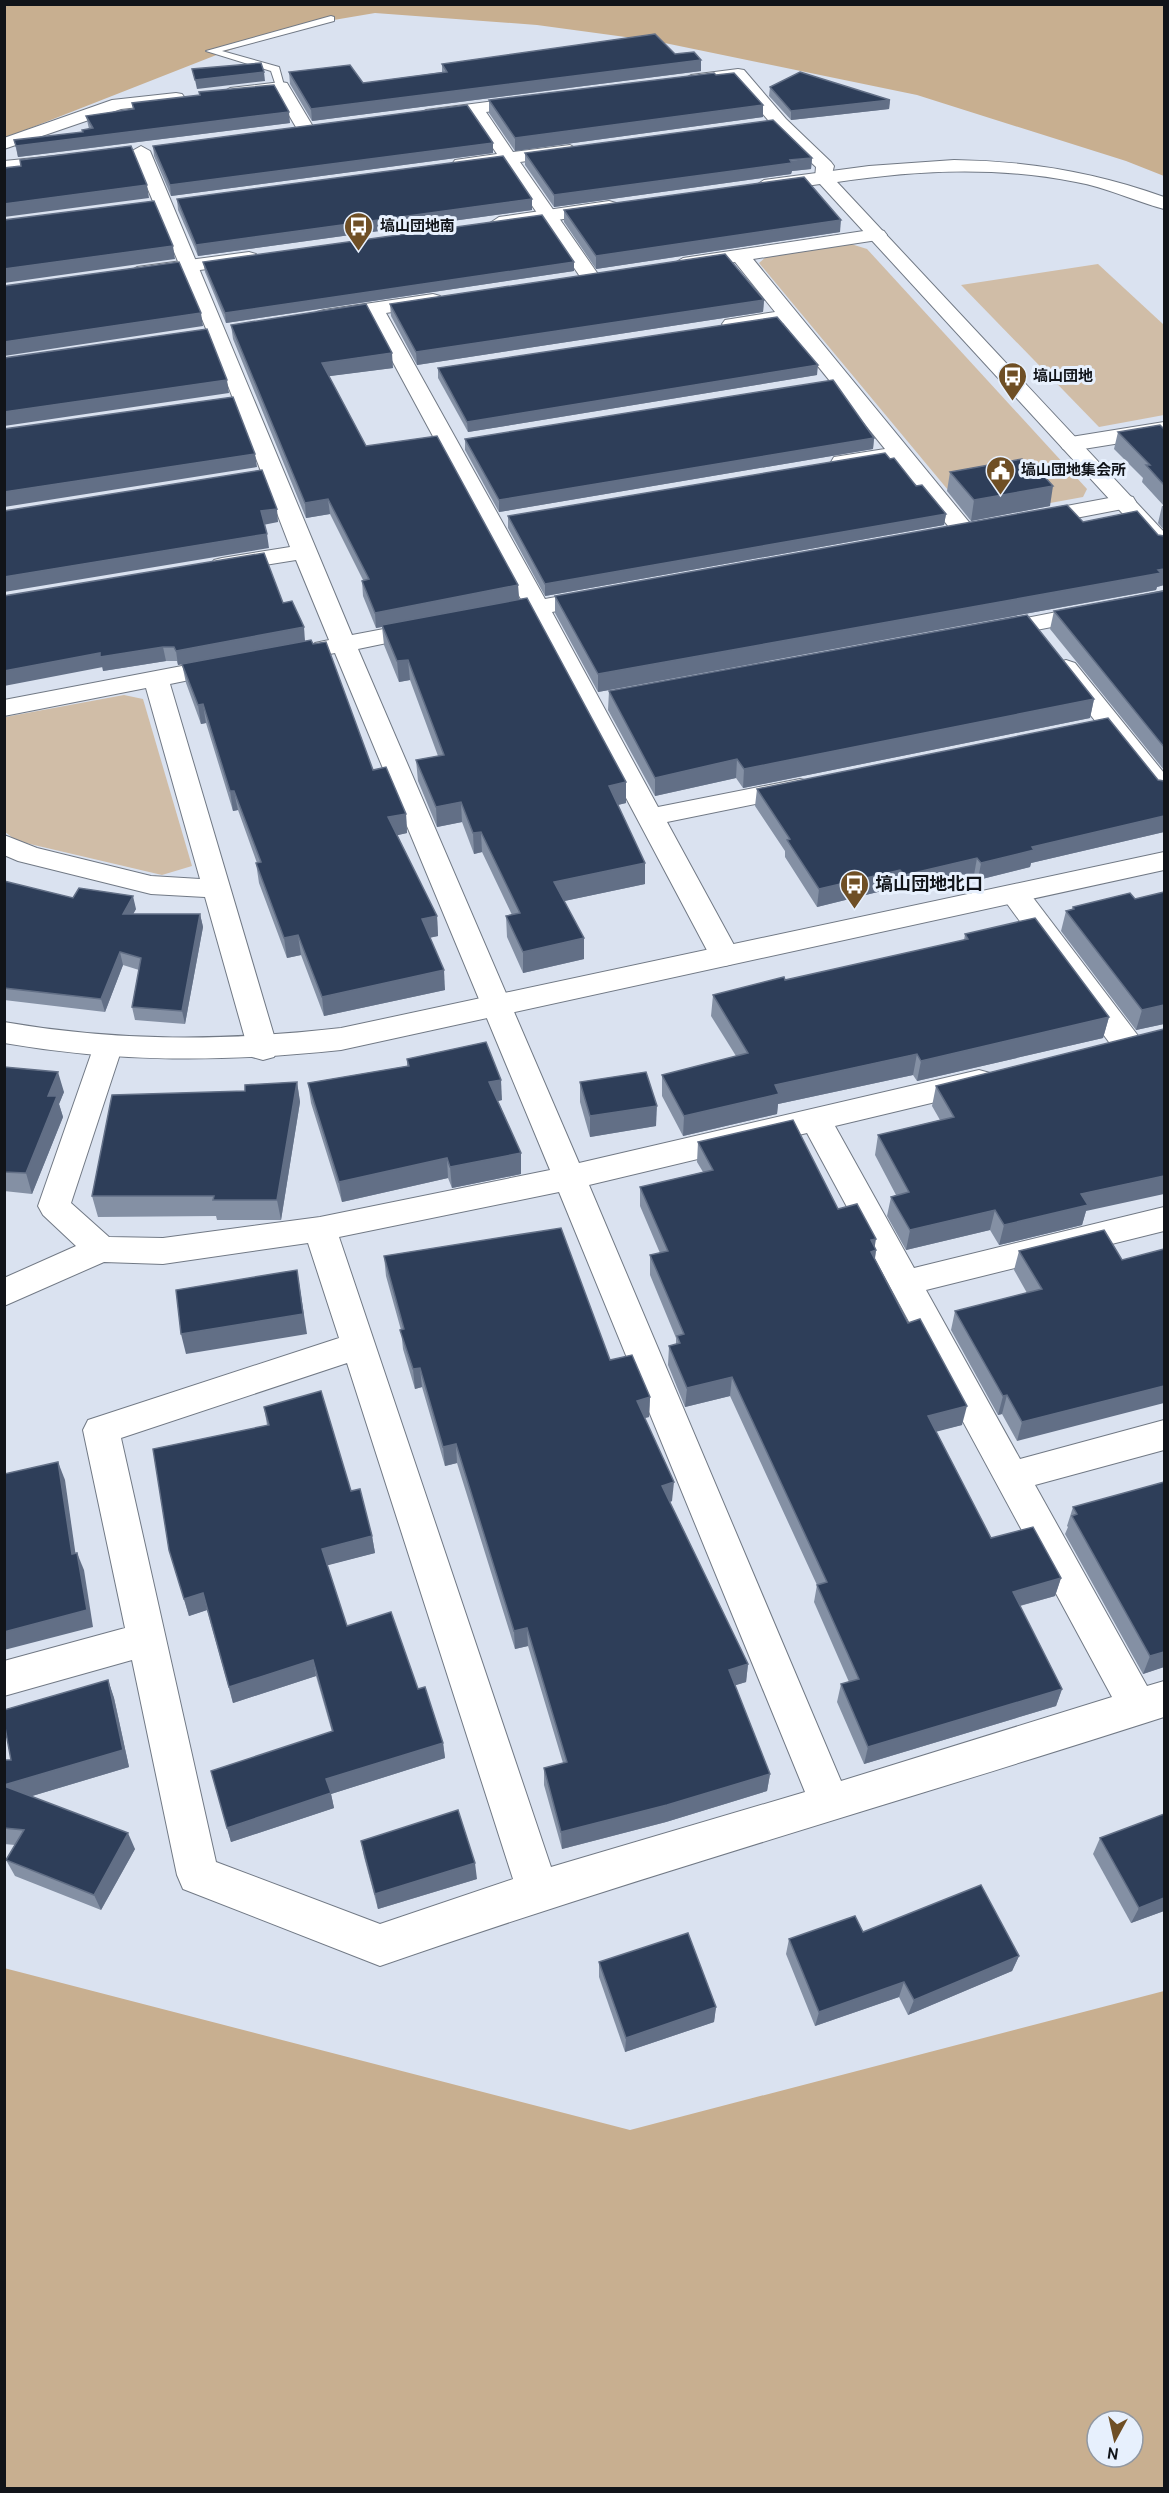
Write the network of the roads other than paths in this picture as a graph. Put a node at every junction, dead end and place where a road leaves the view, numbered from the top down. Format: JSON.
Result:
{"nodes":[{"id":1,"x":331,"y":19,"type":"dead end"},
{"id":2,"x":669,"y":83,"type":"edge"},
{"id":3,"x":281,"y":87,"type":"junction"},
{"id":4,"x":211,"y":94,"type":"edge"},
{"id":5,"x":188,"y":97,"type":"edge"},
{"id":6,"x":555,"y":98,"type":"edge"},
{"id":7,"x":475,"y":109,"type":"junction"},
{"id":8,"x":407,"y":117,"type":"edge"},
{"id":9,"x":780,"y":123,"type":"junction"},
{"id":10,"x":756,"y":126,"type":"edge"},
{"id":11,"x":329,"y":127,"type":"edge"},
{"id":12,"x":306,"y":130,"type":"junction"},
{"id":13,"x":283,"y":133,"type":"edge"},
{"id":14,"x":4,"y":144,"type":"edge"},
{"id":15,"x":591,"y":147,"type":"edge"},
{"id":16,"x":141,"y":151,"type":"dead end"},
{"id":17,"x":84,"y":158,"type":"edge"},
{"id":18,"x":508,"y":158,"type":"junction"},
{"id":19,"x":4,"y":167,"type":"edge"},
{"id":20,"x":439,"y":167,"type":"edge"},
{"id":21,"x":824,"y":178,"type":"junction"},
{"id":22,"x":743,"y":189,"type":"edge"},
{"id":23,"x":1164,"y":203,"type":"edge"},
{"id":24,"x":628,"y":205,"type":"edge"},
{"id":25,"x":547,"y":216,"type":"junction"},
{"id":26,"x":479,"y":225,"type":"edge"},
{"id":27,"x":877,"y":235,"type":"junction"},
{"id":28,"x":272,"y":254,"type":"edge"},
{"id":29,"x":739,"y":255,"type":"junction"},
{"id":30,"x":190,"y":266,"type":"junction"},
{"id":31,"x":658,"y":267,"type":"edge"},
{"id":32,"x":613,"y":274,"type":"edge"},
{"id":33,"x":120,"y":275,"type":"edge"},
{"id":34,"x":590,"y":277,"type":"junction"},
{"id":35,"x":567,"y":281,"type":"edge"},
{"id":36,"x":454,"y":297,"type":"edge"},
{"id":37,"x":374,"y":309,"type":"junction"},
{"id":38,"x":786,"y":316,"type":"junction"},
{"id":39,"x":307,"y":318,"type":"edge"},
{"id":40,"x":716,"y":327,"type":"edge"},
{"id":41,"x":839,"y":381,"type":"junction"},
{"id":42,"x":816,"y":385,"type":"edge"},
{"id":43,"x":1164,"y":429,"type":"edge"},
{"id":44,"x":1071,"y":444,"type":"junction"},
{"id":45,"x":899,"y":453,"type":"junction"},
{"id":46,"x":817,"y":466,"type":"edge"},
{"id":47,"x":1125,"y":502,"type":"junction"},
{"id":48,"x":1164,"y":546,"type":"edge"},
{"id":49,"x":304,"y":552,"type":"junction"},
{"id":50,"x":200,"y":569,"type":"edge"},
{"id":51,"x":618,"y":593,"type":"edge"},
{"id":52,"x":1164,"y":598,"type":"edge"},
{"id":53,"x":537,"y":608,"type":"junction"},
{"id":54,"x":961,"y":637,"type":"edge"},
{"id":55,"x":1043,"y":639,"type":"junction"},
{"id":56,"x":345,"y":644,"type":"junction"},
{"id":57,"x":301,"y":652,"type":"edge"},
{"id":58,"x":256,"y":660,"type":"edge"},
{"id":59,"x":156,"y":679,"type":"junction"},
{"id":60,"x":4,"y":708,"type":"edge"},
{"id":61,"x":823,"y":782,"type":"edge"},
{"id":62,"x":1164,"y":790,"type":"edge"},
{"id":63,"x":651,"y":817,"type":"junction"},
{"id":64,"x":4,"y":844,"type":"edge"},
{"id":65,"x":1164,"y":861,"type":"edge"},
{"id":66,"x":218,"y":889,"type":"junction"},
{"id":67,"x":1015,"y":894,"type":"junction"},
{"id":68,"x":725,"y":956,"type":"junction"},
{"id":69,"x":498,"y":1006,"type":"junction"},
{"id":70,"x":4,"y":1032,"type":"edge"},
{"id":71,"x":107,"y":1048,"type":"junction"},
{"id":72,"x":263,"y":1048,"type":"junction"},
{"id":73,"x":1093,"y":1053,"type":"edge"},
{"id":74,"x":1012,"y":1073,"type":"edge"},
{"id":75,"x":816,"y":1121,"type":"junction"},
{"id":76,"x":568,"y":1178,"type":"junction"},
{"id":77,"x":1164,"y":1219,"type":"edge"},
{"id":78,"x":320,"y":1229,"type":"junction"},
{"id":79,"x":101,"y":1249,"type":"junction"},
{"id":80,"x":904,"y":1283,"type":"junction"},
{"id":81,"x":4,"y":1293,"type":"edge"},
{"id":82,"x":357,"y":1346,"type":"junction"},
{"id":83,"x":1164,"y":1435,"type":"edge"},
{"id":84,"x":1013,"y":1476,"type":"junction"},
{"id":85,"x":147,"y":1639,"type":"junction"},
{"id":86,"x":4,"y":1679,"type":"edge"},
{"id":87,"x":1151,"y":1703,"type":"edge"},
{"id":88,"x":830,"y":1804,"type":"junction"},
{"id":89,"x":538,"y":1891,"type":"junction"}],
"edges":[{"from":1,"to":3,"type":"lane"},
{"from":2,"to":9,"type":"street"},
{"from":3,"to":4,"type":"street"},
{"from":3,"to":12,"type":"street"},
{"from":5,"to":14,"type":"street"},
{"from":6,"to":7,"type":"street"},
{"from":7,"to":8,"type":"street"},
{"from":7,"to":18,"type":"street"},
{"from":9,"to":10,"type":"street"},
{"from":9,"to":21,"type":"street"},
{"from":11,"to":12,"type":"street"},
{"from":12,"to":13,"type":"street"},
{"from":15,"to":18,"type":"street"},
{"from":16,"to":30,"type":"street"},
{"from":17,"to":19,"type":"street"},
{"from":18,"to":20,"type":"street"},
{"from":18,"to":25,"type":"street"},
{"from":21,"to":22,"type":"street"},
{"from":21,"to":23,"type":"street"},
{"from":21,"to":27,"type":"street"},
{"from":24,"to":25,"type":"street"},
{"from":25,"to":26,"type":"street"},
{"from":25,"to":34,"type":"street"},
{"from":27,"to":29,"type":"street"},
{"from":27,"to":44,"type":"street"},
{"from":28,"to":30,"type":"street"},
{"from":29,"to":31,"type":"street"},
{"from":29,"to":38,"type":"street"},
{"from":30,"to":33,"type":"street"},
{"from":30,"to":49,"type":"street"},
{"from":32,"to":34,"type":"street"},
{"from":34,"to":35,"type":"street"},
{"from":36,"to":37,"type":"street"},
{"from":37,"to":39,"type":"street"},
{"from":37,"to":53,"type":"street"},
{"from":38,"to":40,"type":"street"},
{"from":38,"to":41,"type":"street"},
{"from":41,"to":42,"type":"street"},
{"from":41,"to":45,"type":"street"},
{"from":43,"to":44,"type":"street"},
{"from":44,"to":47,"type":"street"},
{"from":45,"to":46,"type":"street"},
{"from":45,"to":47,"type":"street"},
{"from":47,"to":48,"type":"street"},
{"from":49,"to":50,"type":"street"},
{"from":49,"to":56,"type":"street"},
{"from":51,"to":53,"type":"street"},
{"from":52,"to":55,"type":"street"},
{"from":53,"to":56,"type":"street"},
{"from":53,"to":63,"type":"street"},
{"from":54,"to":55,"type":"street"},
{"from":55,"to":62,"type":"street"},
{"from":56,"to":57,"type":"street"},
{"from":56,"to":69,"type":"street"},
{"from":58,"to":59,"type":"street"},
{"from":59,"to":60,"type":"street"},
{"from":59,"to":66,"type":"street"},
{"from":61,"to":63,"type":"street"},
{"from":63,"to":68,"type":"street"},
{"from":64,"to":66,"type":"street"},
{"from":65,"to":67,"type":"street"},
{"from":66,"to":72,"type":"street"},
{"from":67,"to":68,"type":"street"},
{"from":67,"to":73,"type":"street"},
{"from":68,"to":69,"type":"street"},
{"from":69,"to":72,"type":"street"},
{"from":69,"to":76,"type":"street"},
{"from":70,"to":71,"type":"street"},
{"from":71,"to":72,"type":"street"},
{"from":71,"to":79,"type":"street"},
{"from":74,"to":75,"type":"street"},
{"from":75,"to":76,"type":"street"},
{"from":75,"to":80,"type":"street"},
{"from":76,"to":78,"type":"street"},
{"from":76,"to":88,"type":"street"},
{"from":77,"to":80,"type":"street"},
{"from":78,"to":79,"type":"street"},
{"from":78,"to":82,"type":"street"},
{"from":79,"to":81,"type":"street"},
{"from":80,"to":84,"type":"street"},
{"from":82,"to":85,"type":"street"},
{"from":82,"to":89,"type":"street"},
{"from":83,"to":84,"type":"street"},
{"from":84,"to":87,"type":"street"},
{"from":85,"to":86,"type":"street"},
{"from":85,"to":89,"type":"street"},
{"from":87,"to":88,"type":"street"},
{"from":88,"to":89,"type":"street"}]}
